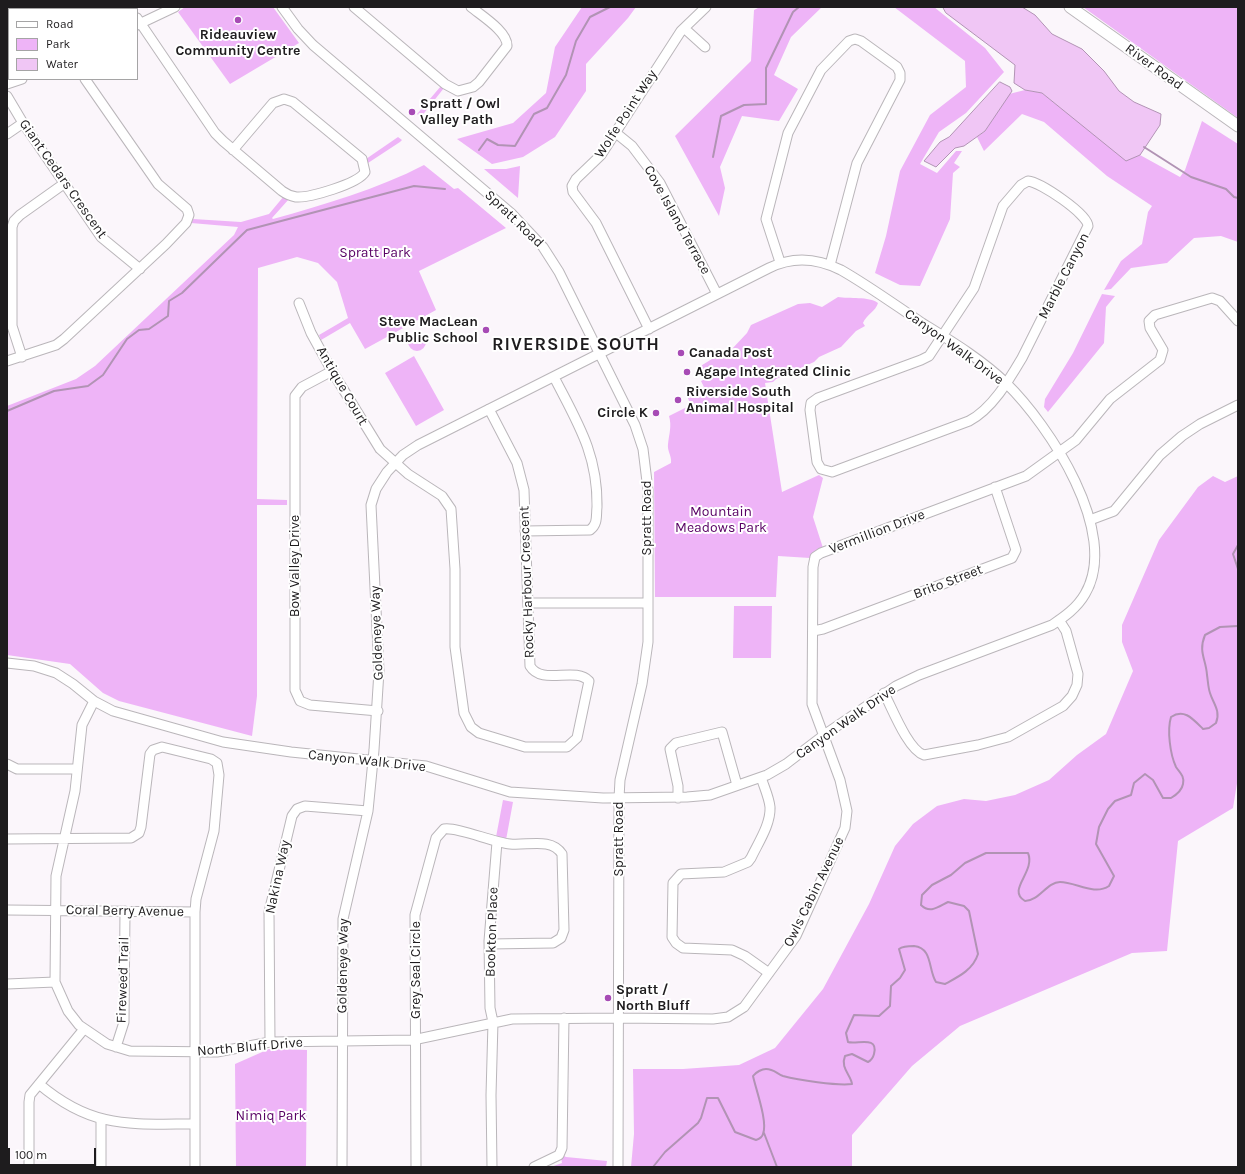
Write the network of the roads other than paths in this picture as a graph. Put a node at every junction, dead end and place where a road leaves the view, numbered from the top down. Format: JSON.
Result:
{"nodes":[{"id":1,"x":175,"y":7,"type":"edge"},
{"id":2,"x":282,"y":7,"type":"edge"},
{"id":3,"x":354,"y":7,"type":"edge"},
{"id":4,"x":471,"y":7,"type":"edge"},
{"id":5,"x":706,"y":7,"type":"edge"},
{"id":6,"x":1070,"y":7,"type":"edge"},
{"id":7,"x":138,"y":22,"type":"edge"},
{"id":8,"x":684,"y":28,"type":"junction"},
{"id":9,"x":705,"y":47,"type":"dead end"},
{"id":10,"x":19,"y":80,"type":"edge"},
{"id":11,"x":86,"y":80,"type":"edge"},
{"id":12,"x":7,"y":84,"type":"edge"},
{"id":13,"x":7,"y":96,"type":"edge"},
{"id":14,"x":23,"y":123,"type":"junction"},
{"id":15,"x":1238,"y":126,"type":"edge"},
{"id":16,"x":616,"y":133,"type":"junction"},
{"id":17,"x":7,"y":134,"type":"edge"},
{"id":18,"x":233,"y":150,"type":"junction"},
{"id":19,"x":65,"y":183,"type":"junction"},
{"id":20,"x":780,"y":262,"type":"junction"},
{"id":21,"x":830,"y":264,"type":"junction"},
{"id":22,"x":140,"y":269,"type":"junction"},
{"id":23,"x":10,"y":292,"type":"edge"},
{"id":24,"x":717,"y":294,"type":"junction"},
{"id":25,"x":299,"y":303,"type":"dead end"},
{"id":26,"x":1238,"y":321,"type":"edge"},
{"id":27,"x":649,"y":329,"type":"junction"},
{"id":28,"x":943,"y":336,"type":"junction"},
{"id":29,"x":600,"y":354,"type":"junction"},
{"id":30,"x":22,"y":356,"type":"junction"},
{"id":31,"x":7,"y":362,"type":"edge"},
{"id":32,"x":332,"y":371,"type":"junction"},
{"id":33,"x":554,"y":377,"type":"junction"},
{"id":34,"x":1006,"y":383,"type":"junction"},
{"id":35,"x":1238,"y":405,"type":"edge"},
{"id":36,"x":489,"y":409,"type":"junction"},
{"id":37,"x":1060,"y":453,"type":"junction"},
{"id":38,"x":395,"y":463,"type":"junction"},
{"id":39,"x":995,"y":487,"type":"junction"},
{"id":40,"x":1090,"y":520,"type":"junction"},
{"id":41,"x":525,"y":531,"type":"junction"},
{"id":42,"x":528,"y":603,"type":"junction"},
{"id":43,"x":647,"y":603,"type":"junction"},
{"id":44,"x":1059,"y":620,"type":"junction"},
{"id":45,"x":813,"y":631,"type":"junction"},
{"id":46,"x":7,"y":663,"type":"edge"},
{"id":47,"x":884,"y":693,"type":"junction"},
{"id":48,"x":94,"y":701,"type":"junction"},
{"id":49,"x":378,"y":711,"type":"junction"},
{"id":50,"x":824,"y":735,"type":"junction"},
{"id":51,"x":373,"y":760,"type":"junction"},
{"id":52,"x":7,"y":764,"type":"edge"},
{"id":53,"x":77,"y":769,"type":"junction"},
{"id":54,"x":761,"y":777,"type":"junction"},
{"id":55,"x":737,"y":785,"type":"junction"},
{"id":56,"x":618,"y":798,"type":"junction"},
{"id":57,"x":678,"y":798,"type":"junction"},
{"id":58,"x":368,"y":811,"type":"junction"},
{"id":59,"x":7,"y":839,"type":"edge"},
{"id":60,"x":64,"y":840,"type":"junction"},
{"id":61,"x":497,"y":842,"type":"junction"},
{"id":62,"x":7,"y":910,"type":"edge"},
{"id":63,"x":55,"y":910,"type":"junction"},
{"id":64,"x":125,"y":911,"type":"junction"},
{"id":65,"x":194,"y":912,"type":"junction"},
{"id":66,"x":490,"y":944,"type":"junction"},
{"id":67,"x":769,"y":974,"type":"junction"},
{"id":68,"x":55,"y":982,"type":"junction"},
{"id":69,"x":7,"y":984,"type":"edge"},
{"id":70,"x":564,"y":1018,"type":"junction"},
{"id":71,"x":618,"y":1018,"type":"junction"},
{"id":72,"x":493,"y":1022,"type":"junction"},
{"id":73,"x":84,"y":1030,"type":"junction"},
{"id":74,"x":416,"y":1039,"type":"junction"},
{"id":75,"x":342,"y":1040,"type":"junction"},
{"id":76,"x":270,"y":1042,"type":"junction"},
{"id":77,"x":116,"y":1047,"type":"junction"},
{"id":78,"x":195,"y":1052,"type":"junction"},
{"id":79,"x":39,"y":1084,"type":"junction"},
{"id":80,"x":101,"y":1119,"type":"junction"},
{"id":81,"x":194,"y":1124,"type":"junction"},
{"id":82,"x":29,"y":1167,"type":"edge"},
{"id":83,"x":101,"y":1167,"type":"edge"},
{"id":84,"x":195,"y":1167,"type":"edge"},
{"id":85,"x":342,"y":1167,"type":"edge"},
{"id":86,"x":416,"y":1167,"type":"edge"},
{"id":87,"x":492,"y":1167,"type":"edge"},
{"id":88,"x":534,"y":1167,"type":"edge"},
{"id":89,"x":618,"y":1167,"type":"edge"}],
"edges":[{"from":1,"to":7,"type":"street"},
{"from":2,"to":29,"type":"street","name":"Spratt Road"},
{"from":3,"to":4,"type":"street"},
{"from":5,"to":8,"type":"street","name":"Wolfe Point Way"},
{"from":6,"to":15,"type":"main road","name":"River Road"},
{"from":7,"to":18,"type":"street"},
{"from":8,"to":9,"type":"street"},
{"from":8,"to":16,"type":"street","name":"Wolfe Point Way"},
{"from":10,"to":12,"type":"street"},
{"from":11,"to":22,"type":"street"},
{"from":13,"to":14,"type":"street","name":"Giant Cedars Crescent"},
{"from":14,"to":17,"type":"street"},
{"from":14,"to":19,"type":"street","name":"Giant Cedars Crescent"},
{"from":16,"to":24,"type":"street","name":"Cove Island Terrace"},
{"from":16,"to":27,"type":"street","name":"Wolfe Point Way"},
{"from":18,"to":18,"type":"street"},
{"from":19,"to":22,"type":"street","name":"Giant Cedars Crescent"},
{"from":19,"to":23,"type":"street"},
{"from":20,"to":21,"type":"street","name":"Canyon Walk Drive"},
{"from":20,"to":21,"type":"street"},
{"from":20,"to":24,"type":"street","name":"Canyon Walk Drive"},
{"from":21,"to":28,"type":"street","name":"Canyon Walk Drive"},
{"from":22,"to":30,"type":"street"},
{"from":23,"to":30,"type":"street"},
{"from":24,"to":27,"type":"street","name":"Canyon Walk Drive"},
{"from":25,"to":32,"type":"street","name":"Antique Court"},
{"from":26,"to":37,"type":"street","name":"Vermillion Drive"},
{"from":27,"to":29,"type":"street","name":"Canyon Walk Drive"},
{"from":28,"to":34,"type":"street","name":"Canyon Walk Drive"},
{"from":28,"to":34,"type":"street"},
{"from":28,"to":34,"type":"street","name":"Marble Canyon"},
{"from":29,"to":33,"type":"street","name":"Goldeneye Way"},
{"from":29,"to":43,"type":"street","name":"Spratt Road"},
{"from":30,"to":31,"type":"street"},
{"from":32,"to":38,"type":"street","name":"Antique Court"},
{"from":32,"to":49,"type":"street","name":"Bow Valley Drive"},
{"from":33,"to":36,"type":"street","name":"Goldeneye Way"},
{"from":33,"to":41,"type":"street"},
{"from":34,"to":37,"type":"street","name":"Canyon Walk Drive"},
{"from":35,"to":40,"type":"street"},
{"from":36,"to":38,"type":"street","name":"Goldeneye Way"},
{"from":36,"to":41,"type":"street","name":"Rocky Harbour Crescent"},
{"from":37,"to":39,"type":"street","name":"Vermillion Drive"},
{"from":37,"to":40,"type":"street","name":"Canyon Walk Drive"},
{"from":38,"to":42,"type":"street","name":"Rocky Harbour Crescent"},
{"from":38,"to":49,"type":"street","name":"Goldeneye Way"},
{"from":39,"to":45,"type":"street","name":"Vermillion Drive"},
{"from":39,"to":45,"type":"street","name":"Brito Street"},
{"from":40,"to":44,"type":"street","name":"Canyon Walk Drive"},
{"from":41,"to":42,"type":"street","name":"Rocky Harbour Crescent"},
{"from":42,"to":43,"type":"street"},
{"from":43,"to":56,"type":"street","name":"Spratt Road"},
{"from":44,"to":47,"type":"street","name":"Canyon Walk Drive"},
{"from":44,"to":47,"type":"street"},
{"from":45,"to":50,"type":"street","name":"Vermillion Drive"},
{"from":46,"to":48,"type":"street","name":"Canyon Walk Drive"},
{"from":47,"to":50,"type":"street","name":"Canyon Walk Drive"},
{"from":48,"to":51,"type":"street","name":"Canyon Walk Drive"},
{"from":48,"to":53,"type":"street","name":"North Bluff Drive"},
{"from":49,"to":51,"type":"street","name":"Goldeneye Way"},
{"from":50,"to":54,"type":"street","name":"Canyon Walk Drive"},
{"from":50,"to":67,"type":"street","name":"Owls Cabin Avenue"},
{"from":51,"to":56,"type":"street","name":"Canyon Walk Drive"},
{"from":51,"to":58,"type":"street","name":"Goldeneye Way"},
{"from":52,"to":53,"type":"street"},
{"from":53,"to":60,"type":"street","name":"North Bluff Drive"},
{"from":54,"to":55,"type":"street","name":"Canyon Walk Drive"},
{"from":54,"to":67,"type":"street"},
{"from":55,"to":57,"type":"street","name":"Canyon Walk Drive"},
{"from":55,"to":57,"type":"street"},
{"from":56,"to":57,"type":"street","name":"Canyon Walk Drive"},
{"from":56,"to":71,"type":"street","name":"Spratt Road"},
{"from":58,"to":75,"type":"street","name":"Goldeneye Way"},
{"from":58,"to":76,"type":"street","name":"Nakina Way"},
{"from":59,"to":60,"type":"street"},
{"from":60,"to":63,"type":"street","name":"North Bluff Drive"},
{"from":60,"to":65,"type":"street"},
{"from":61,"to":66,"type":"street","name":"Bookton Place"},
{"from":61,"to":66,"type":"street","name":"Grey Seal Circle"},
{"from":61,"to":74,"type":"street","name":"Grey Seal Circle"},
{"from":62,"to":63,"type":"street","name":"Coral Berry Avenue"},
{"from":63,"to":64,"type":"street","name":"Coral Berry Avenue"},
{"from":63,"to":68,"type":"street","name":"North Bluff Drive"},
{"from":64,"to":65,"type":"street","name":"Coral Berry Avenue"},
{"from":64,"to":77,"type":"street","name":"Fireweed Trail"},
{"from":65,"to":78,"type":"street"},
{"from":66,"to":72,"type":"street","name":"Bookton Place"},
{"from":67,"to":71,"type":"street","name":"Owls Cabin Avenue"},
{"from":68,"to":69,"type":"street"},
{"from":68,"to":73,"type":"street","name":"North Bluff Drive"},
{"from":70,"to":71,"type":"street","name":"North Bluff Drive"},
{"from":70,"to":72,"type":"street","name":"North Bluff Drive"},
{"from":70,"to":88,"type":"street"},
{"from":71,"to":89,"type":"street","name":"Spratt Road"},
{"from":72,"to":74,"type":"street","name":"North Bluff Drive"},
{"from":72,"to":87,"type":"street","name":"Bookton Place"},
{"from":73,"to":77,"type":"street","name":"North Bluff Drive"},
{"from":73,"to":79,"type":"street"},
{"from":74,"to":75,"type":"street","name":"North Bluff Drive"},
{"from":74,"to":86,"type":"street","name":"Grey Seal Circle"},
{"from":75,"to":76,"type":"street","name":"North Bluff Drive"},
{"from":75,"to":85,"type":"street","name":"Goldeneye Way"},
{"from":76,"to":78,"type":"street","name":"North Bluff Drive"},
{"from":77,"to":78,"type":"street","name":"North Bluff Drive"},
{"from":78,"to":81,"type":"street"},
{"from":79,"to":80,"type":"street"},
{"from":79,"to":82,"type":"street"},
{"from":80,"to":81,"type":"street"},
{"from":80,"to":83,"type":"street"},
{"from":81,"to":84,"type":"street"}]}
